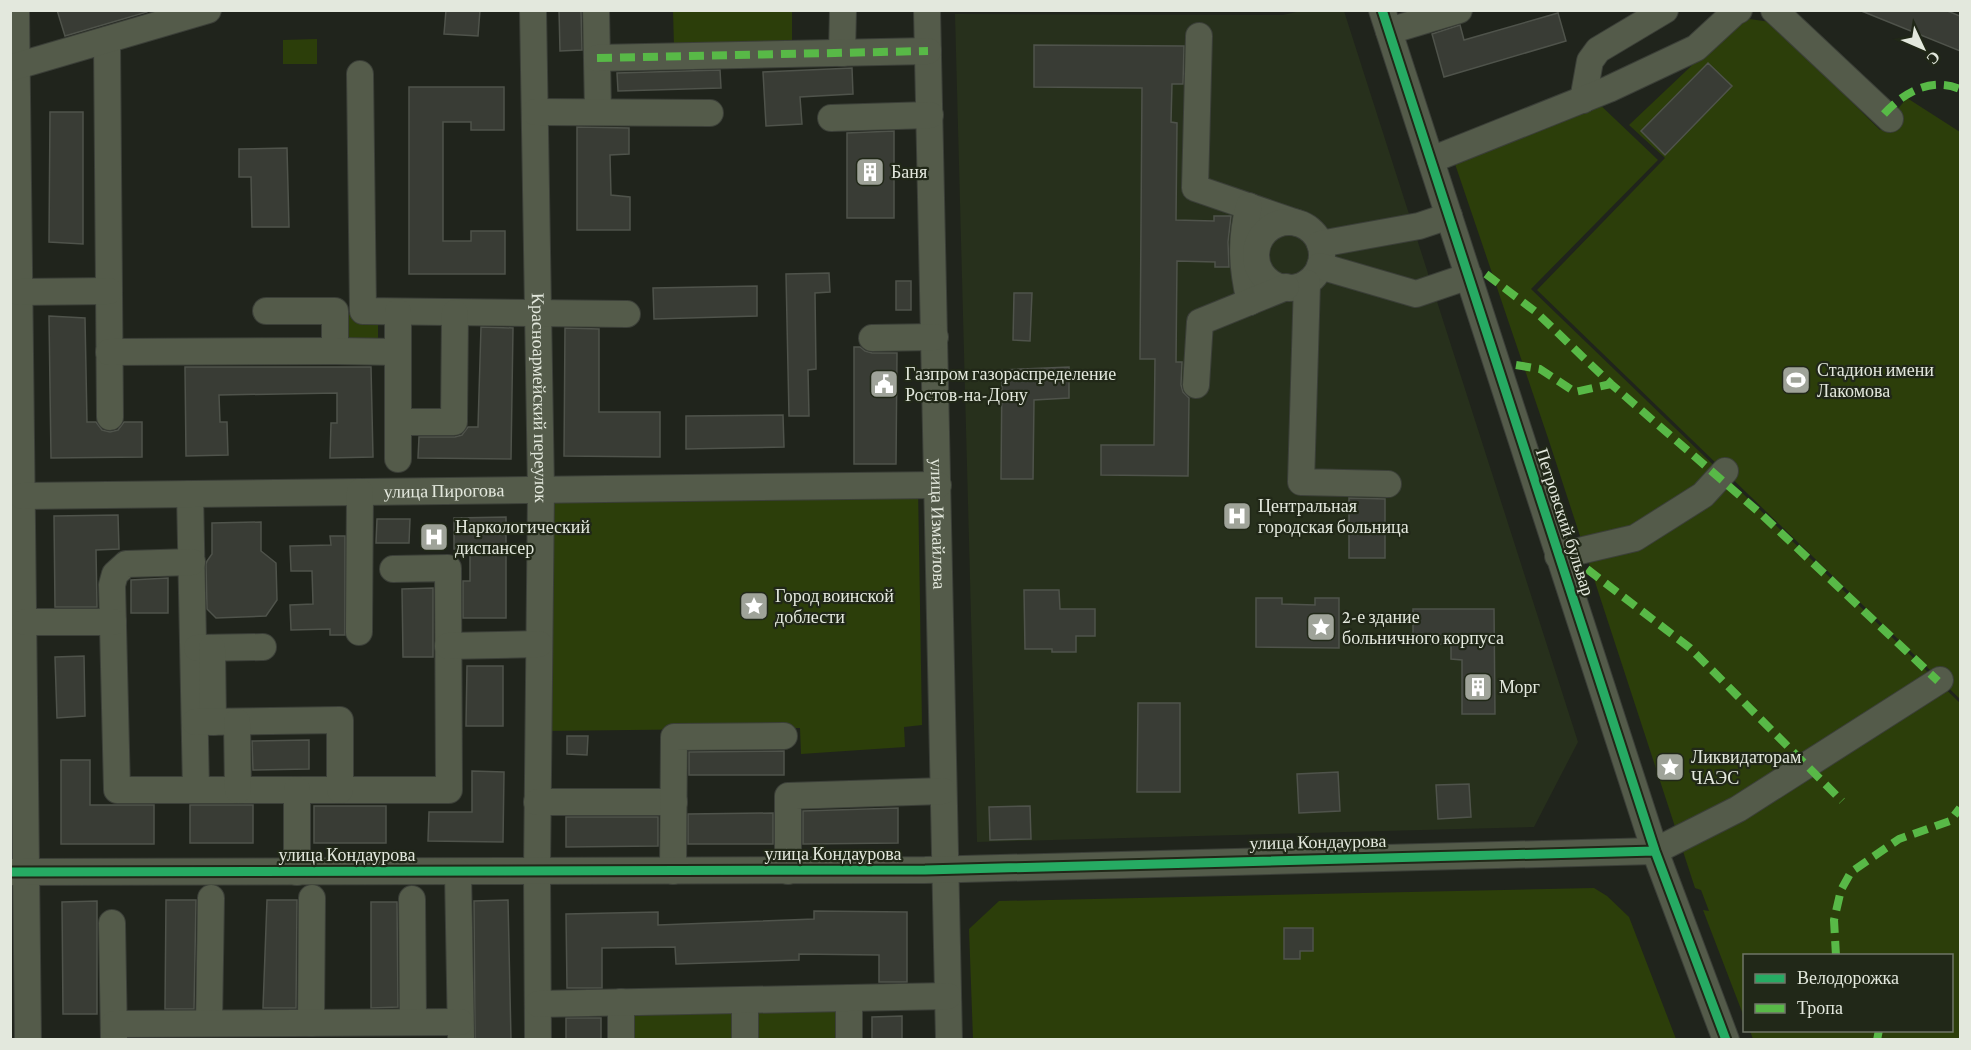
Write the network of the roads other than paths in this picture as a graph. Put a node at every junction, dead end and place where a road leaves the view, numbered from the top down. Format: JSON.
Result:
{"nodes":[{"id":1,"x":16,"y":10,"type":"edge"},
{"id":2,"x":208,"y":10,"type":"edge"},
{"id":3,"x":533,"y":10,"type":"edge"},
{"id":4,"x":596,"y":10,"type":"edge"},
{"id":5,"x":843,"y":10,"type":"edge"},
{"id":6,"x":927,"y":10,"type":"edge"},
{"id":7,"x":1459,"y":10,"type":"edge"},
{"id":8,"x":1665,"y":10,"type":"edge"},
{"id":9,"x":1739,"y":10,"type":"edge"},
{"id":10,"x":1774,"y":10,"type":"edge"},
{"id":11,"x":1386,"y":21,"type":"edge"},
{"id":12,"x":1199,"y":36,"type":"dead end"},
{"id":13,"x":107,"y":40,"type":"junction"},
{"id":14,"x":928,"y":51,"type":"junction"},
{"id":15,"x":842,"y":53,"type":"junction"},
{"id":16,"x":597,"y":58,"type":"junction"},
{"id":17,"x":13,"y":67,"type":"edge"},
{"id":18,"x":360,"y":74,"type":"dead end"},
{"id":19,"x":1583,"y":100,"type":"junction"},
{"id":20,"x":598,"y":111,"type":"junction"},
{"id":21,"x":535,"y":112,"type":"junction"},
{"id":22,"x":710,"y":113,"type":"dead end"},
{"id":23,"x":930,"y":115,"type":"junction"},
{"id":24,"x":831,"y":118,"type":"dead end"},
{"id":25,"x":1890,"y":119,"type":"dead end"},
{"id":26,"x":1431,"y":160,"type":"junction"},
{"id":27,"x":1249,"y":206,"type":"junction"},
{"id":28,"x":1449,"y":216,"type":"junction"},
{"id":29,"x":1298,"y":223,"type":"junction"},
{"id":30,"x":1308,"y":270,"type":"junction"},
{"id":31,"x":1469,"y":276,"type":"junction"},
{"id":32,"x":109,"y":291,"type":"junction"},
{"id":33,"x":19,"y":292,"type":"junction"},
{"id":34,"x":1250,"y":302,"type":"junction"},
{"id":35,"x":398,"y":312,"type":"junction"},
{"id":36,"x":454,"y":312,"type":"junction"},
{"id":37,"x":538,"y":314,"type":"junction"},
{"id":38,"x":627,"y":314,"type":"dead end"},
{"id":39,"x":935,"y":337,"type":"junction"},
{"id":40,"x":872,"y":338,"type":"dead end"},
{"id":41,"x":265,"y":351,"type":"junction"},
{"id":42,"x":335,"y":351,"type":"junction"},
{"id":43,"x":109,"y":352,"type":"junction"},
{"id":44,"x":398,"y":352,"type":"junction"},
{"id":45,"x":1196,"y":385,"type":"dead end"},
{"id":46,"x":110,"y":417,"type":"dead end"},
{"id":47,"x":398,"y":422,"type":"junction"},
{"id":48,"x":398,"y":459,"type":"dead end"},
{"id":49,"x":1725,"y":471,"type":"dead end"},
{"id":50,"x":1388,"y":484,"type":"dead end"},
{"id":51,"x":938,"y":485,"type":"junction"},
{"id":52,"x":541,"y":490,"type":"junction"},
{"id":53,"x":360,"y":492,"type":"junction"},
{"id":54,"x":190,"y":494,"type":"junction"},
{"id":55,"x":22,"y":496,"type":"junction"},
{"id":56,"x":1558,"y":556,"type":"junction"},
{"id":57,"x":192,"y":562,"type":"junction"},
{"id":58,"x":393,"y":569,"type":"dead end"},
{"id":59,"x":25,"y":622,"type":"junction"},
{"id":60,"x":112,"y":622,"type":"junction"},
{"id":61,"x":359,"y":632,"type":"dead end"},
{"id":62,"x":539,"y":644,"type":"junction"},
{"id":63,"x":448,"y":646,"type":"junction"},
{"id":64,"x":263,"y":647,"type":"dead end"},
{"id":65,"x":203,"y":648,"type":"junction"},
{"id":66,"x":1940,"y":680,"type":"dead end"},
{"id":67,"x":215,"y":722,"type":"junction"},
{"id":68,"x":784,"y":736,"type":"dead end"},
{"id":69,"x":196,"y":790,"type":"junction"},
{"id":70,"x":238,"y":790,"type":"junction"},
{"id":71,"x":297,"y":790,"type":"junction"},
{"id":72,"x":340,"y":790,"type":"junction"},
{"id":73,"x":943,"y":791,"type":"junction"},
{"id":74,"x":537,"y":802,"type":"junction"},
{"id":75,"x":674,"y":802,"type":"junction"},
{"id":76,"x":1655,"y":851,"type":"junction"},
{"id":77,"x":945,"y":869,"type":"junction"},
{"id":78,"x":673,"y":871,"type":"junction"},
{"id":79,"x":788,"y":871,"type":"junction"},
{"id":80,"x":18,"y":872,"type":"edge"},
{"id":81,"x":297,"y":872,"type":"junction"},
{"id":82,"x":458,"y":872,"type":"junction"},
{"id":83,"x":537,"y":872,"type":"junction"},
{"id":84,"x":211,"y":898,"type":"dead end"},
{"id":85,"x":312,"y":898,"type":"dead end"},
{"id":86,"x":412,"y":899,"type":"dead end"},
{"id":87,"x":112,"y":923,"type":"dead end"},
{"id":88,"x":948,"y":996,"type":"junction"},
{"id":89,"x":849,"y":998,"type":"junction"},
{"id":90,"x":745,"y":1000,"type":"junction"},
{"id":91,"x":621,"y":1002,"type":"junction"},
{"id":92,"x":538,"y":1004,"type":"junction"},
{"id":93,"x":208,"y":1023,"type":"junction"},
{"id":94,"x":311,"y":1023,"type":"junction"},
{"id":95,"x":414,"y":1023,"type":"junction"},
{"id":96,"x":460,"y":1031,"type":"edge"},
{"id":97,"x":114,"y":1032,"type":"edge"},
{"id":98,"x":28,"y":1040,"type":"edge"},
{"id":99,"x":538,"y":1040,"type":"edge"},
{"id":100,"x":621,"y":1040,"type":"edge"},
{"id":101,"x":745,"y":1040,"type":"edge"},
{"id":102,"x":849,"y":1040,"type":"edge"},
{"id":103,"x":949,"y":1040,"type":"edge"},
{"id":104,"x":1726,"y":1040,"type":"edge"}],
"edges":[{"from":1,"to":17,"type":"street"},
{"from":2,"to":13,"type":"street"},
{"from":3,"to":21,"type":"street","name":"Красноармейский переулок"},
{"from":4,"to":16,"type":"street"},
{"from":5,"to":15,"type":"street"},
{"from":6,"to":14,"type":"street","name":"улица Измайлова"},
{"from":7,"to":11,"type":"street"},
{"from":8,"to":19,"type":"street"},
{"from":9,"to":19,"type":"street"},
{"from":10,"to":25,"type":"street"},
{"from":11,"to":26,"type":"street","name":"Петровский бульвар"},
{"from":12,"to":27,"type":"street"},
{"from":13,"to":17,"type":"street"},
{"from":13,"to":32,"type":"street"},
{"from":14,"to":15,"type":"street"},
{"from":14,"to":23,"type":"street","name":"улица Измайлова"},
{"from":15,"to":16,"type":"street"},
{"from":16,"to":20,"type":"street"},
{"from":17,"to":33,"type":"street"},
{"from":18,"to":35,"type":"street"},
{"from":19,"to":26,"type":"street"},
{"from":20,"to":21,"type":"street"},
{"from":20,"to":22,"type":"street"},
{"from":21,"to":37,"type":"street","name":"Красноармейский переулок"},
{"from":23,"to":24,"type":"street"},
{"from":23,"to":39,"type":"street","name":"улица Измайлова"},
{"from":26,"to":28,"type":"street","name":"Петровский бульвар"},
{"from":27,"to":29,"type":"street"},
{"from":27,"to":34,"type":"street"},
{"from":28,"to":30,"type":"street"},
{"from":28,"to":31,"type":"street","name":"Петровский бульвар"},
{"from":29,"to":30,"type":"street"},
{"from":29,"to":30,"type":"street"},
{"from":30,"to":31,"type":"street"},
{"from":30,"to":34,"type":"street"},
{"from":30,"to":50,"type":"street"},
{"from":31,"to":56,"type":"street","name":"Петровский бульвар"},
{"from":32,"to":33,"type":"street"},
{"from":32,"to":43,"type":"street"},
{"from":33,"to":55,"type":"street"},
{"from":34,"to":45,"type":"street"},
{"from":35,"to":36,"type":"street"},
{"from":35,"to":44,"type":"street"},
{"from":36,"to":37,"type":"street"},
{"from":36,"to":47,"type":"street"},
{"from":37,"to":38,"type":"street"},
{"from":37,"to":52,"type":"street","name":"Красноармейский переулок"},
{"from":39,"to":40,"type":"street"},
{"from":39,"to":51,"type":"street","name":"улица Измайлова"},
{"from":41,"to":42,"type":"street"},
{"from":41,"to":42,"type":"street"},
{"from":41,"to":43,"type":"street"},
{"from":42,"to":44,"type":"street"},
{"from":43,"to":46,"type":"street"},
{"from":44,"to":47,"type":"street"},
{"from":47,"to":48,"type":"street"},
{"from":49,"to":56,"type":"street"},
{"from":51,"to":52,"type":"street","name":"улица Пирогова"},
{"from":51,"to":73,"type":"street","name":"улица Измайлова"},
{"from":52,"to":53,"type":"street","name":"улица Пирогова"},
{"from":52,"to":62,"type":"street","name":"Красноармейский переулок"},
{"from":53,"to":54,"type":"street","name":"улица Пирогова"},
{"from":53,"to":61,"type":"street"},
{"from":54,"to":55,"type":"street","name":"улица Пирогова"},
{"from":54,"to":57,"type":"street"},
{"from":55,"to":59,"type":"street"},
{"from":56,"to":76,"type":"street","name":"Петровский бульвар"},
{"from":57,"to":60,"type":"street"},
{"from":57,"to":65,"type":"street"},
{"from":58,"to":63,"type":"street"},
{"from":59,"to":60,"type":"street"},
{"from":59,"to":80,"type":"street"},
{"from":60,"to":69,"type":"street"},
{"from":62,"to":63,"type":"street"},
{"from":62,"to":74,"type":"street","name":"Красноармейский переулок"},
{"from":63,"to":72,"type":"street"},
{"from":64,"to":65,"type":"street"},
{"from":65,"to":67,"type":"street"},
{"from":66,"to":76,"type":"street"},
{"from":67,"to":69,"type":"street"},
{"from":67,"to":70,"type":"street"},
{"from":67,"to":72,"type":"street"},
{"from":68,"to":75,"type":"street"},
{"from":69,"to":70,"type":"street"},
{"from":70,"to":71,"type":"street"},
{"from":71,"to":72,"type":"street"},
{"from":71,"to":81,"type":"street"},
{"from":73,"to":77,"type":"street","name":"улица Измайлова"},
{"from":73,"to":79,"type":"street"},
{"from":74,"to":75,"type":"street"},
{"from":74,"to":83,"type":"street","name":"Красноармейский переулок"},
{"from":75,"to":78,"type":"street"},
{"from":76,"to":77,"type":"street","name":"улица Кондаурова"},
{"from":76,"to":104,"type":"street","name":"Петровский бульвар"},
{"from":77,"to":79,"type":"street","name":"улица Кондаурова"},
{"from":77,"to":88,"type":"street","name":"улица Измайлова"},
{"from":78,"to":79,"type":"street","name":"улица Кондаурова"},
{"from":78,"to":83,"type":"street","name":"улица Кондаурова"},
{"from":80,"to":81,"type":"street","name":"улица Кондаурова"},
{"from":80,"to":98,"type":"street"},
{"from":81,"to":82,"type":"street","name":"улица Кондаурова"},
{"from":82,"to":83,"type":"street","name":"улица Кондаурова"},
{"from":82,"to":96,"type":"street"},
{"from":83,"to":92,"type":"street","name":"Красноармейский переулок"},
{"from":84,"to":93,"type":"street"},
{"from":85,"to":94,"type":"street"},
{"from":86,"to":95,"type":"street"},
{"from":87,"to":97,"type":"street"},
{"from":88,"to":89,"type":"street"},
{"from":88,"to":103,"type":"street","name":"улица Измайлова"},
{"from":89,"to":90,"type":"street"},
{"from":89,"to":102,"type":"street"},
{"from":90,"to":91,"type":"street"},
{"from":90,"to":101,"type":"street"},
{"from":91,"to":92,"type":"street"},
{"from":91,"to":100,"type":"street"},
{"from":92,"to":99,"type":"street","name":"Красноармейский переулок"},
{"from":93,"to":94,"type":"street"},
{"from":93,"to":97,"type":"street"},
{"from":94,"to":95,"type":"street"},
{"from":95,"to":96,"type":"street"}]}
